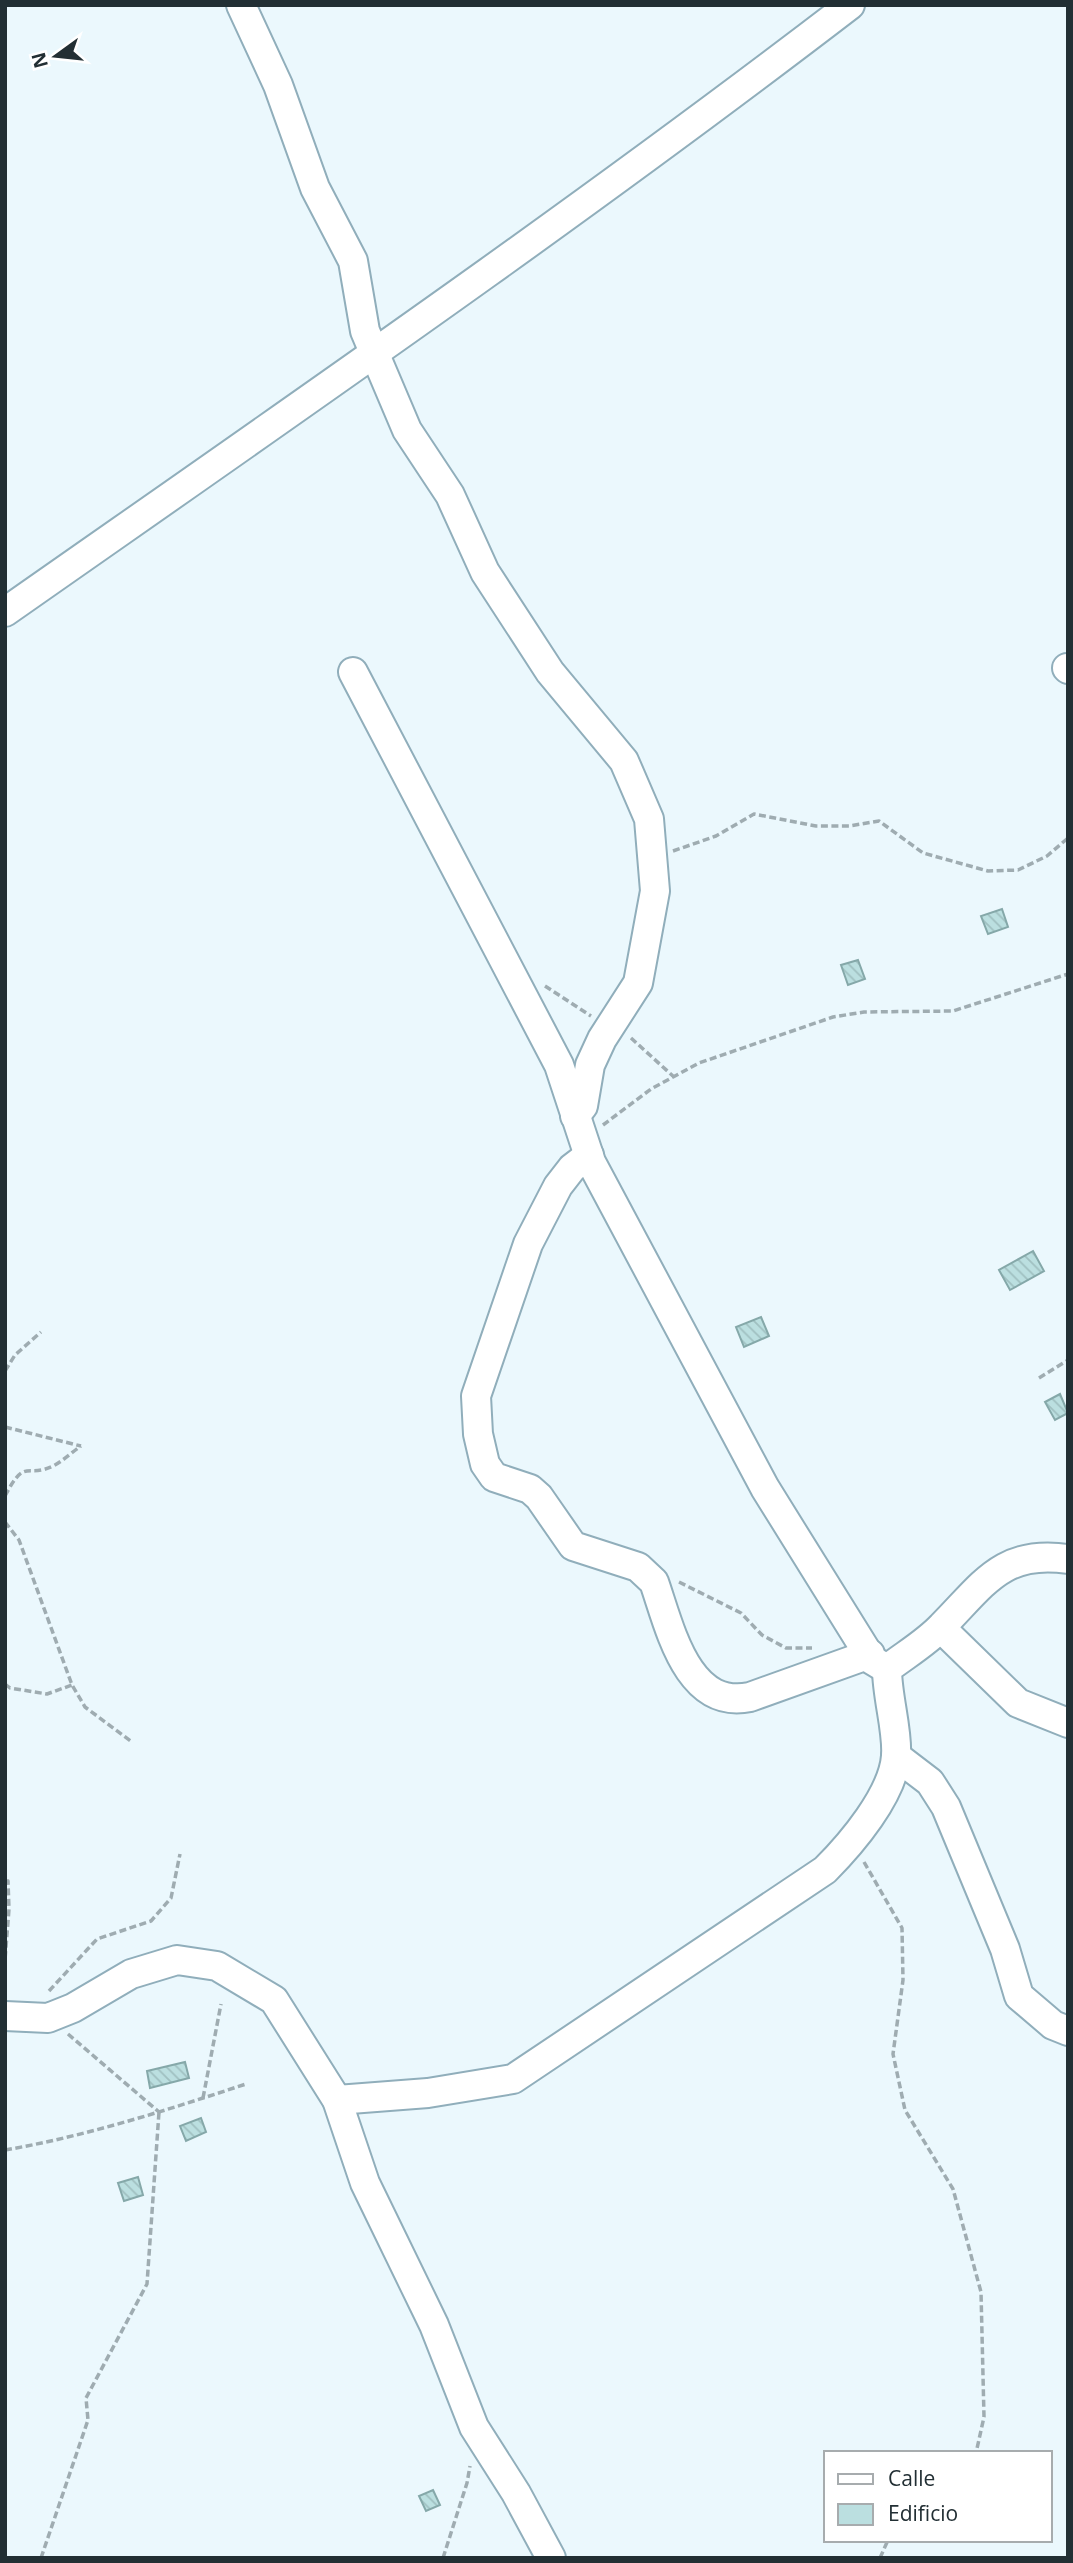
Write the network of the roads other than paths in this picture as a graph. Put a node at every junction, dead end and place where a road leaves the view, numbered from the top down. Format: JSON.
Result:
{"nodes":[{"id":1,"x":241,"y":5,"type":"edge"},
{"id":2,"x":850,"y":5,"type":"edge"},
{"id":3,"x":373,"y":353,"type":"junction"},
{"id":4,"x":5,"y":612,"type":"edge"},
{"id":5,"x":353,"y":672,"type":"dead end"},
{"id":6,"x":575,"y":1116,"type":"junction"},
{"id":7,"x":587,"y":1149,"type":"junction"},
{"id":8,"x":1068,"y":1559,"type":"edge"},
{"id":9,"x":941,"y":1628,"type":"junction"},
{"id":10,"x":869,"y":1661,"type":"junction"},
{"id":11,"x":1068,"y":1723,"type":"edge"},
{"id":12,"x":896,"y":1756,"type":"junction"},
{"id":13,"x":5,"y":2016,"type":"edge"},
{"id":14,"x":1068,"y":2031,"type":"edge"},
{"id":15,"x":337,"y":2100,"type":"junction"},
{"id":16,"x":551,"y":2558,"type":"edge"}],
"edges":[{"from":1,"to":3,"type":"street"},
{"from":2,"to":3,"type":"street"},
{"from":3,"to":4,"type":"street"},
{"from":3,"to":6,"type":"street"},
{"from":5,"to":6,"type":"street"},
{"from":6,"to":7,"type":"street"},
{"from":7,"to":10,"type":"street"},
{"from":7,"to":10,"type":"street"},
{"from":8,"to":9,"type":"street"},
{"from":9,"to":10,"type":"street"},
{"from":9,"to":11,"type":"street"},
{"from":10,"to":12,"type":"street"},
{"from":12,"to":14,"type":"street"},
{"from":12,"to":15,"type":"street"},
{"from":13,"to":15,"type":"street"},
{"from":15,"to":16,"type":"street"}]}
